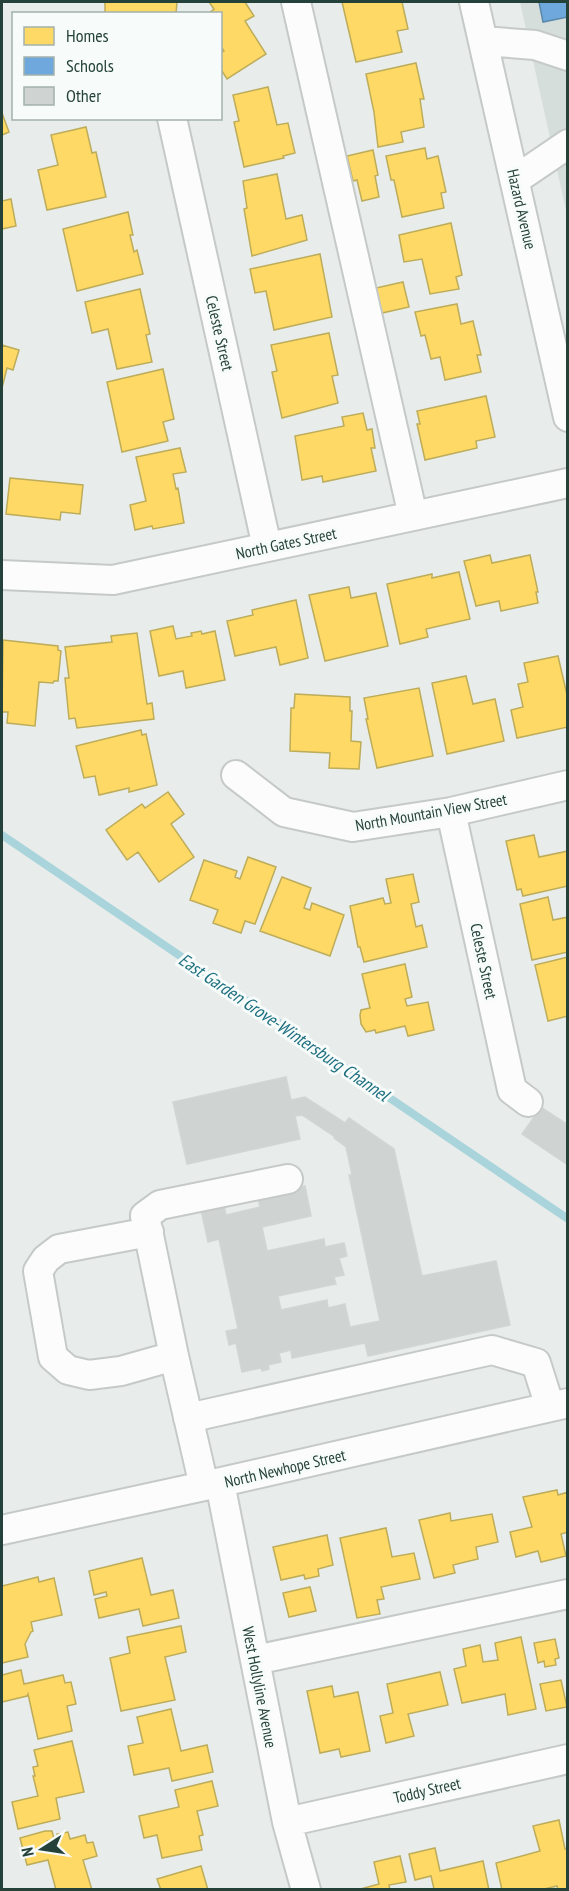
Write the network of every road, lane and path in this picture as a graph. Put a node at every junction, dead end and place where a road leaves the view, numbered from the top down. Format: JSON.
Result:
{"nodes":[{"id":1,"x":296,"y":2,"type":"edge"},
{"id":2,"x":474,"y":2,"type":"edge"},
{"id":3,"x":483,"y":41,"type":"junction"},
{"id":4,"x":567,"y":56,"type":"edge"},
{"id":5,"x":172,"y":120,"type":"edge"},
{"id":6,"x":567,"y":144,"type":"edge"},
{"id":7,"x":515,"y":180,"type":"junction"},
{"id":8,"x":558,"y":325,"type":"edge"},
{"id":9,"x":567,"y":417,"type":"edge"},
{"id":10,"x":567,"y":483,"type":"edge"},
{"id":11,"x":413,"y":516,"type":"junction"},
{"id":12,"x":267,"y":547,"type":"junction"},
{"id":13,"x":2,"y":575,"type":"edge"},
{"id":14,"x":236,"y":775,"type":"dead end"},
{"id":15,"x":567,"y":785,"type":"edge"},
{"id":16,"x":451,"y":812,"type":"junction"},
{"id":17,"x":528,"y":1102,"type":"dead end"},
{"id":18,"x":288,"y":1179,"type":"dead end"},
{"id":19,"x":149,"y":1232,"type":"junction"},
{"id":20,"x":174,"y":1356,"type":"junction"},
{"id":21,"x":559,"y":1405,"type":"edge"},
{"id":22,"x":188,"y":1418,"type":"junction"},
{"id":23,"x":212,"y":1485,"type":"junction"},
{"id":24,"x":2,"y":1530,"type":"edge"},
{"id":25,"x":567,"y":1594,"type":"edge"},
{"id":26,"x":255,"y":1660,"type":"junction"},
{"id":27,"x":567,"y":1759,"type":"edge"},
{"id":28,"x":287,"y":1822,"type":"junction"},
{"id":29,"x":306,"y":1890,"type":"edge"}],
"edges":[{"from":1,"to":11,"type":"street"},
{"from":2,"to":3,"type":"street","name":"Hazard Avenue"},
{"from":3,"to":4,"type":"street"},
{"from":3,"to":7,"type":"street","name":"Hazard Avenue"},
{"from":5,"to":12,"type":"street","name":"Celeste Street"},
{"from":6,"to":7,"type":"street"},
{"from":7,"to":8,"type":"street","name":"Hazard Avenue"},
{"from":8,"to":9,"type":"street","name":"Hazard Avenue"},
{"from":10,"to":11,"type":"street","name":"North Gates Street"},
{"from":11,"to":12,"type":"street","name":"North Gates Street"},
{"from":12,"to":13,"type":"street","name":"North Gates Street"},
{"from":14,"to":16,"type":"street","name":"North Mountain View Street"},
{"from":15,"to":16,"type":"street","name":"North Mountain View Street"},
{"from":16,"to":17,"type":"street","name":"Celeste Street"},
{"from":18,"to":19,"type":"street"},
{"from":19,"to":20,"type":"street","name":"West Hollyline Avenue"},
{"from":19,"to":20,"type":"street"},
{"from":20,"to":22,"type":"street","name":"West Hollyline Avenue"},
{"from":21,"to":22,"type":"street"},
{"from":21,"to":23,"type":"street","name":"North Newhope Street"},
{"from":22,"to":23,"type":"street","name":"West Hollyline Avenue"},
{"from":23,"to":24,"type":"street","name":"North Newhope Street"},
{"from":23,"to":26,"type":"street","name":"West Hollyline Avenue"},
{"from":25,"to":26,"type":"street"},
{"from":26,"to":28,"type":"street","name":"West Hollyline Avenue"},
{"from":27,"to":28,"type":"street","name":"Toddy Street"},
{"from":28,"to":29,"type":"street","name":"West Hollyline Avenue"}]}
